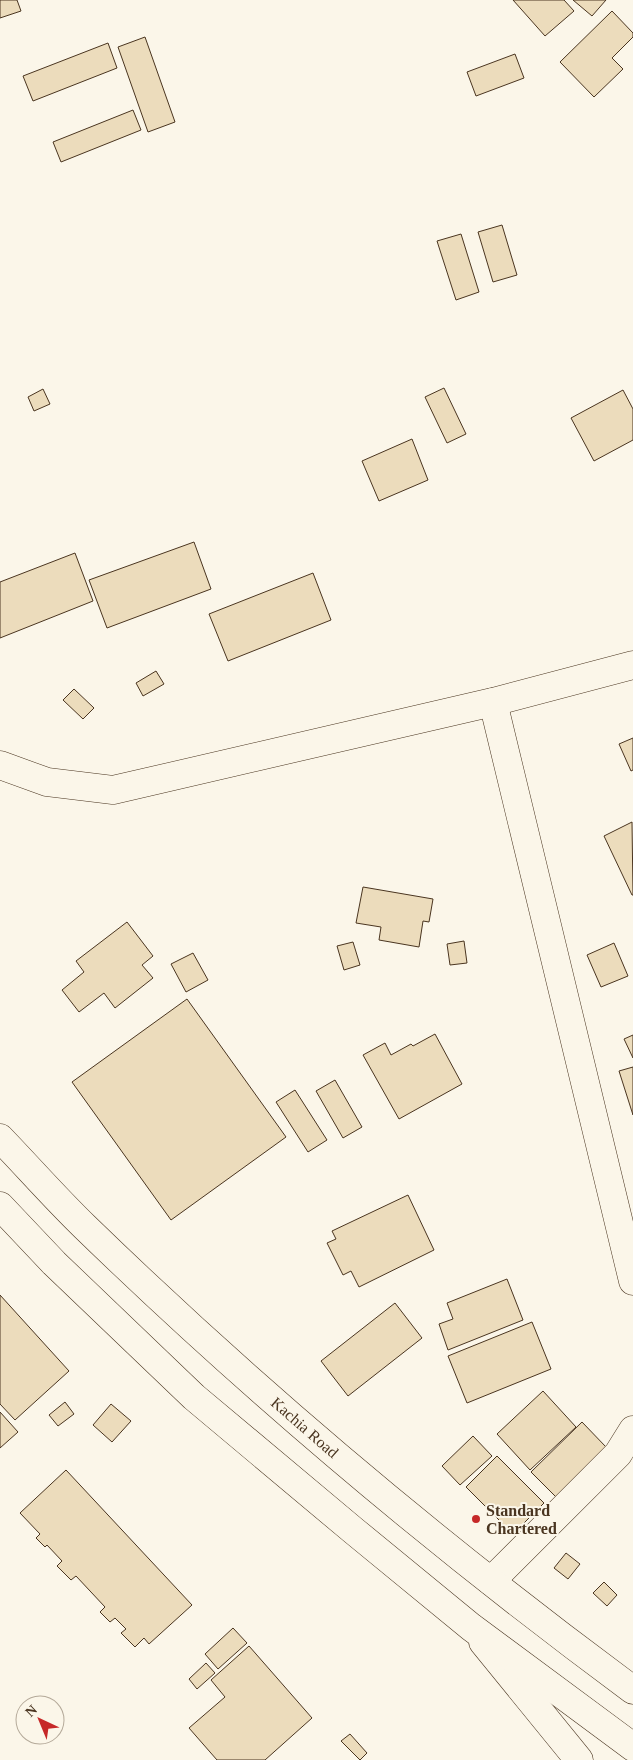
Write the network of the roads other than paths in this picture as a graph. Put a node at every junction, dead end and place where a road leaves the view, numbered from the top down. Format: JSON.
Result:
{"nodes":[{"id":1,"x":633,"y":664,"type":"edge"},
{"id":2,"x":493,"y":702,"type":"junction"},
{"id":3,"x":0,"y":765,"type":"edge"},
{"id":4,"x":0,"y":1138,"type":"edge"},
{"id":5,"x":0,"y":1206,"type":"edge"},
{"id":6,"x":633,"y":1281,"type":"edge"},
{"id":7,"x":633,"y":1430,"type":"edge"},
{"id":8,"x":491,"y":1581,"type":"junction"},
{"id":9,"x":471,"y":1627,"type":"junction"},
{"id":10,"x":633,"y":1690,"type":"edge"},
{"id":11,"x":633,"y":1747,"type":"edge"},
{"id":12,"x":579,"y":1760,"type":"edge"}],
"edges":[{"from":1,"to":2,"type":"main road"},
{"from":2,"to":3,"type":"main road"},
{"from":2,"to":6,"type":"main road"},
{"from":4,"to":8,"type":"main road","name":"Kachia Road"},
{"from":5,"to":9,"type":"main road"},
{"from":7,"to":8,"type":"main road"},
{"from":8,"to":10,"type":"main road","name":"Kachia Road"},
{"from":9,"to":11,"type":"main road"},
{"from":9,"to":12,"type":"main road"}]}
